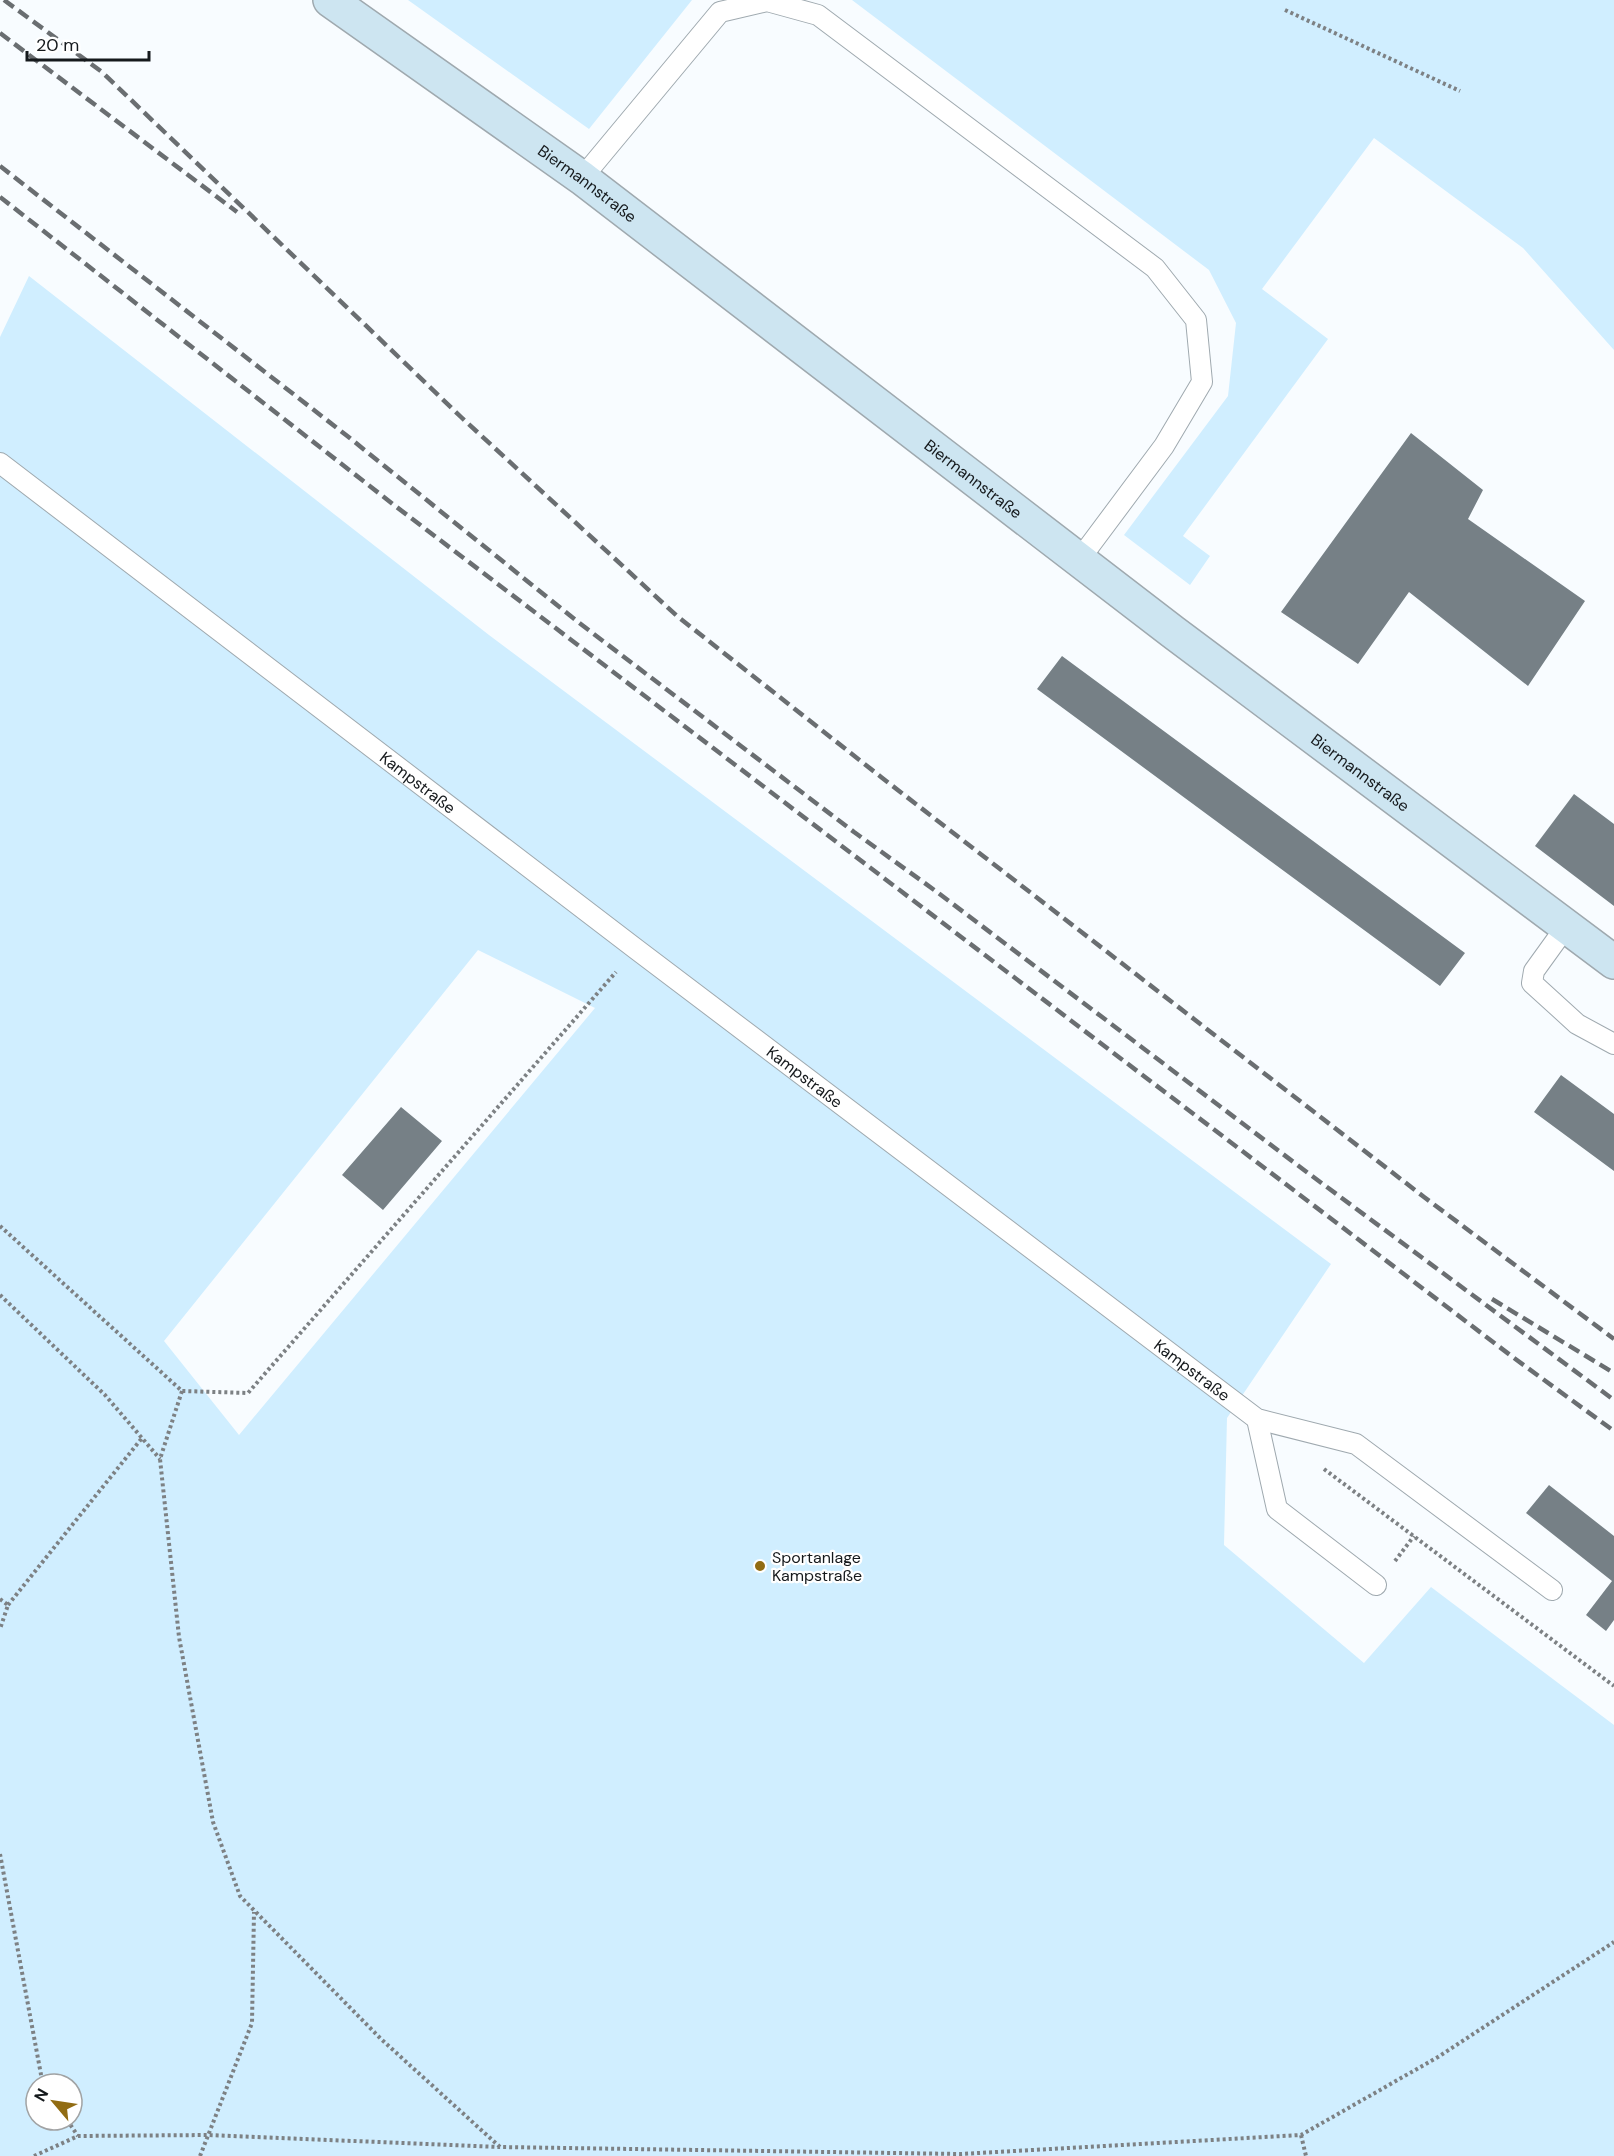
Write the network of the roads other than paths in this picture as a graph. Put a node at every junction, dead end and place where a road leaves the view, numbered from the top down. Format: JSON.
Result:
{"nodes":[{"id":1,"x":330,"y":0,"type":"edge"},
{"id":2,"x":582,"y":178,"type":"junction"},
{"id":3,"x":0,"y":463,"type":"edge"},
{"id":4,"x":1078,"y":560,"type":"junction"},
{"id":5,"x":1565,"y":927,"type":"junction"},
{"id":6,"x":1614,"y":962,"type":"edge"},
{"id":7,"x":1614,"y":1044,"type":"edge"},
{"id":8,"x":1257,"y":1419,"type":"junction"},
{"id":9,"x":1376,"y":1585,"type":"dead end"},
{"id":10,"x":1552,"y":1590,"type":"dead end"}],
"edges":[{"from":1,"to":2,"type":"street","name":"Biermannstraße"},
{"from":2,"to":4,"type":"street","name":"Biermannstraße"},
{"from":2,"to":4,"type":"lane"},
{"from":3,"to":8,"type":"lane","name":"Kampstraße"},
{"from":4,"to":5,"type":"street","name":"Biermannstraße"},
{"from":5,"to":6,"type":"street","name":"Biermannstraße"},
{"from":5,"to":7,"type":"lane"},
{"from":8,"to":9,"type":"lane"},
{"from":8,"to":10,"type":"lane"}]}
